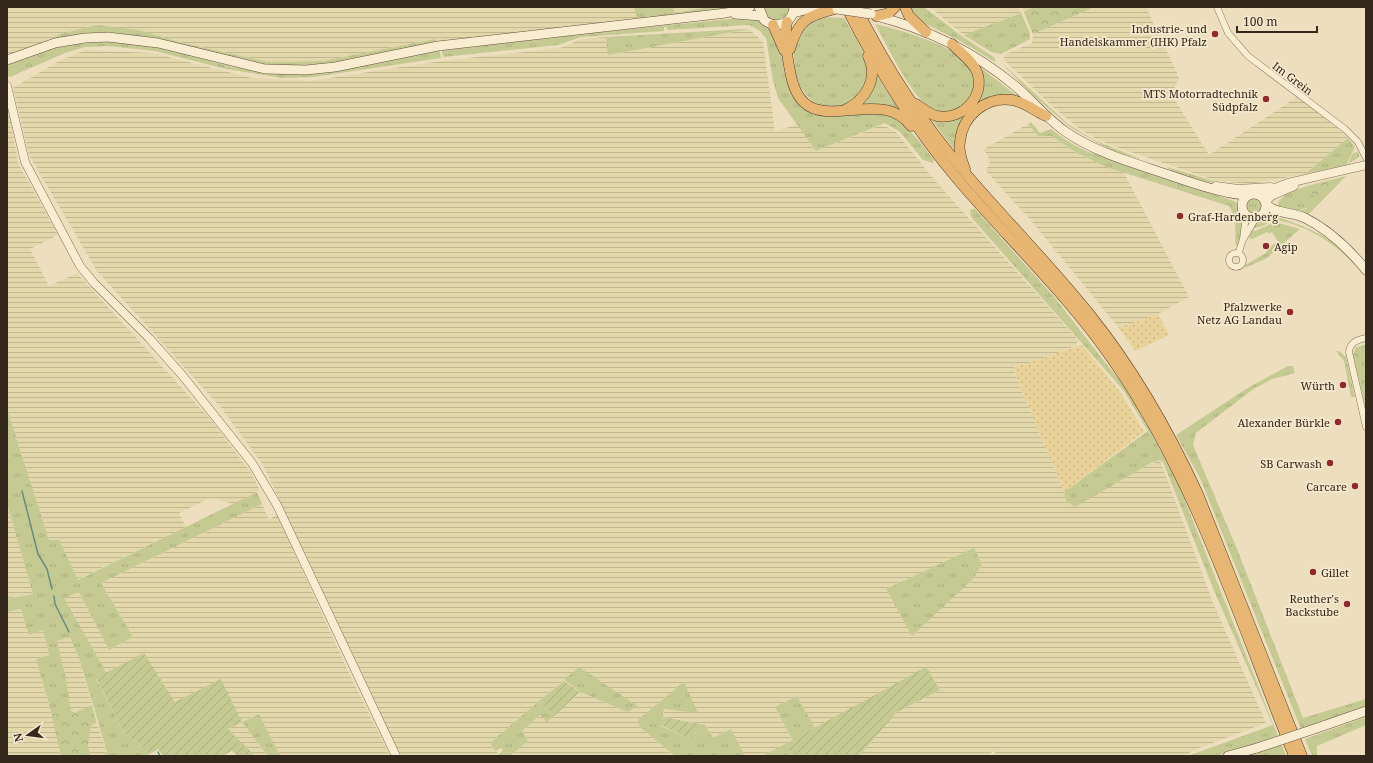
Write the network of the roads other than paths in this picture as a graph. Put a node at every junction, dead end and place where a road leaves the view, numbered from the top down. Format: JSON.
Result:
{"nodes":[{"id":1,"x":750,"y":7,"type":"edge"},
{"id":2,"x":856,"y":7,"type":"edge"},
{"id":3,"x":895,"y":7,"type":"edge"},
{"id":4,"x":905,"y":7,"type":"edge"},
{"id":5,"x":1217,"y":7,"type":"edge"},
{"id":6,"x":837,"y":8,"type":"edge"},
{"id":7,"x":794,"y":10,"type":"edge"},
{"id":8,"x":760,"y":11,"type":"edge"},
{"id":9,"x":726,"y":13,"type":"junction"},
{"id":10,"x":874,"y":15,"type":"junction"},
{"id":11,"x":787,"y":22,"type":"junction"},
{"id":12,"x":773,"y":25,"type":"junction"},
{"id":13,"x":859,"y":32,"type":"junction"},
{"id":14,"x":926,"y":32,"type":"junction"},
{"id":15,"x":952,"y":44,"type":"junction"},
{"id":16,"x":788,"y":56,"type":"junction"},
{"id":17,"x":7,"y":60,"type":"edge"},
{"id":18,"x":7,"y":86,"type":"edge"},
{"id":19,"x":909,"y":99,"type":"junction"},
{"id":20,"x":841,"y":111,"type":"junction"},
{"id":21,"x":1046,"y":116,"type":"junction"},
{"id":22,"x":929,"y":142,"type":"junction"},
{"id":23,"x":1366,"y":158,"type":"edge"},
{"id":24,"x":1366,"y":165,"type":"edge"},
{"id":25,"x":967,"y":175,"type":"junction"},
{"id":26,"x":1307,"y":180,"type":"junction"},
{"id":27,"x":1188,"y":181,"type":"junction"},
{"id":28,"x":1279,"y":186,"type":"junction"},
{"id":29,"x":1259,"y":194,"type":"junction"},
{"id":30,"x":1248,"y":195,"type":"junction"},
{"id":31,"x":1266,"y":204,"type":"junction"},
{"id":32,"x":1242,"y":205,"type":"junction"},
{"id":33,"x":1246,"y":215,"type":"junction"},
{"id":34,"x":1260,"y":216,"type":"junction"},
{"id":35,"x":1319,"y":228,"type":"junction"},
{"id":36,"x":1243,"y":239,"type":"junction"},
{"id":37,"x":1239,"y":252,"type":"dead end"},
{"id":38,"x":1366,"y":270,"type":"edge"},
{"id":39,"x":1366,"y":338,"type":"edge"},
{"id":40,"x":1366,"y":427,"type":"edge"},
{"id":41,"x":1366,"y":711,"type":"edge"},
{"id":42,"x":396,"y":756,"type":"edge"},
{"id":43,"x":1228,"y":756,"type":"edge"},
{"id":44,"x":1294,"y":756,"type":"edge"},
{"id":45,"x":1302,"y":756,"type":"edge"}],
"edges":[{"from":1,"to":9,"type":"main road"},
{"from":2,"to":19,"type":"highway"},
{"from":3,"to":10,"type":"highway"},
{"from":4,"to":14,"type":"highway"},
{"from":5,"to":23,"type":"street","name":"Im Grein"},
{"from":6,"to":7,"type":"main road"},
{"from":6,"to":10,"type":"main road","bridge":true},
{"from":6,"to":13,"type":"highway"},
{"from":6,"to":16,"type":"highway"},
{"from":7,"to":11,"type":"main road"},
{"from":8,"to":9,"type":"main road"},
{"from":8,"to":12,"type":"main road"},
{"from":9,"to":17,"type":"main road"},
{"from":10,"to":14,"type":"main road"},
{"from":11,"to":12,"type":"main road"},
{"from":11,"to":16,"type":"highway"},
{"from":12,"to":16,"type":"highway"},
{"from":13,"to":20,"type":"highway"},
{"from":13,"to":22,"type":"highway"},
{"from":14,"to":15,"type":"main road"},
{"from":15,"to":19,"type":"highway"},
{"from":15,"to":21,"type":"main road"},
{"from":16,"to":20,"type":"highway"},
{"from":18,"to":42,"type":"street"},
{"from":19,"to":25,"type":"highway"},
{"from":20,"to":22,"type":"highway"},
{"from":21,"to":25,"type":"highway"},
{"from":21,"to":27,"type":"main road"},
{"from":22,"to":44,"type":"highway"},
{"from":24,"to":26,"type":"street"},
{"from":25,"to":45,"type":"highway"},
{"from":26,"to":28,"type":"street"},
{"from":26,"to":31,"type":"street"},
{"from":27,"to":28,"type":"street"},
{"from":27,"to":30,"type":"main road"},
{"from":27,"to":32,"type":"main road"},
{"from":28,"to":29,"type":"street"},
{"from":29,"to":30,"type":"main road"},
{"from":29,"to":31,"type":"main road"},
{"from":30,"to":32,"type":"main road"},
{"from":31,"to":34,"type":"main road"},
{"from":31,"to":35,"type":"main road"},
{"from":32,"to":33,"type":"main road"},
{"from":33,"to":34,"type":"main road"},
{"from":33,"to":36,"type":"street"},
{"from":34,"to":35,"type":"main road"},
{"from":34,"to":36,"type":"street"},
{"from":35,"to":38,"type":"main road"},
{"from":36,"to":37,"type":"street"},
{"from":39,"to":40,"type":"street"},
{"from":41,"to":43,"type":"main road","bridge":true}]}
